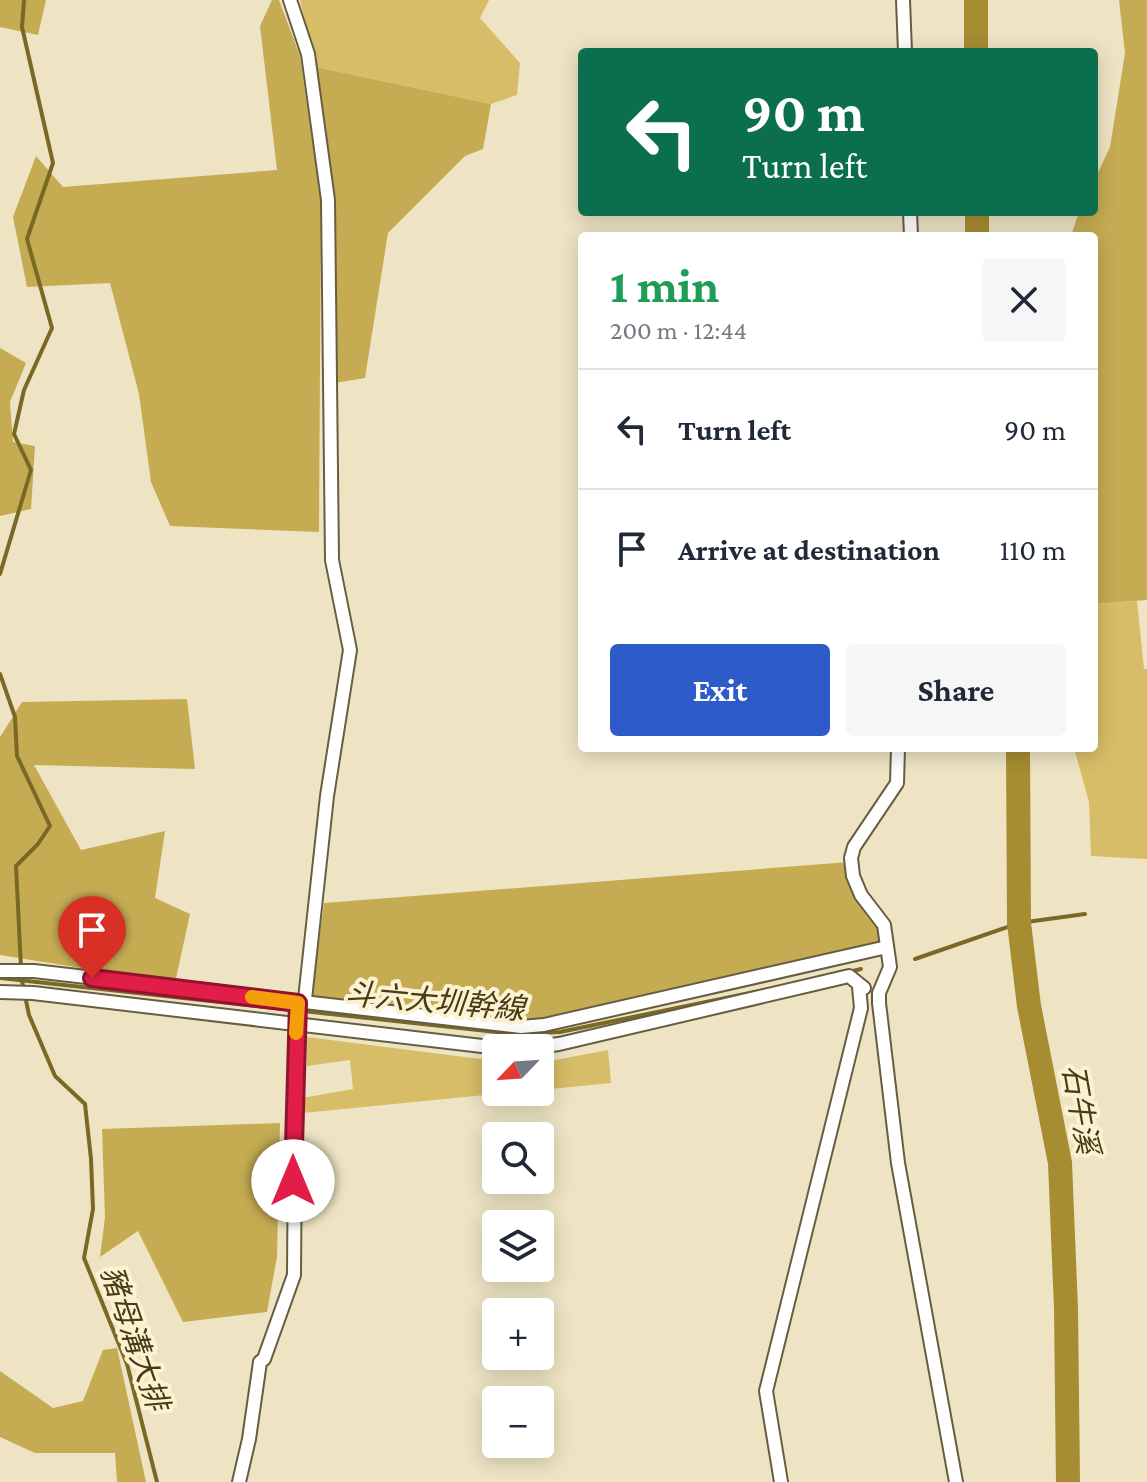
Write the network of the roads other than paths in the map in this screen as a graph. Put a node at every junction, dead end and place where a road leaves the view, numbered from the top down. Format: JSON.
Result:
{"nodes":[{"id":1,"x":290,"y":0,"type":"edge"},
{"id":2,"x":903,"y":0,"type":"edge"},
{"id":3,"x":905,"y":48,"type":"edge"},
{"id":4,"x":898,"y":752,"type":"edge"},
{"id":5,"x":887,"y":947,"type":"junction"},
{"id":6,"x":0,"y":971,"type":"edge"},
{"id":7,"x":859,"y":987,"type":"junction"},
{"id":8,"x":881,"y":989,"type":"junction"},
{"id":9,"x":0,"y":992,"type":"edge"},
{"id":10,"x":298,"y":1003,"type":"junction"},
{"id":11,"x":296,"y":1024,"type":"junction"},
{"id":12,"x":554,"y":1045,"type":"edge"},
{"id":13,"x":482,"y":1046,"type":"edge"},
{"id":14,"x":239,"y":1482,"type":"edge"},
{"id":15,"x":781,"y":1482,"type":"edge"},
{"id":16,"x":956,"y":1482,"type":"edge"}],
"edges":[{"from":1,"to":10,"type":"street"},
{"from":2,"to":3,"type":"street"},
{"from":4,"to":5,"type":"street"},
{"from":5,"to":8,"type":"street"},
{"from":5,"to":10,"type":"street"},
{"from":6,"to":10,"type":"street"},
{"from":7,"to":8,"type":"street"},
{"from":7,"to":12,"type":"street"},
{"from":7,"to":15,"type":"street"},
{"from":8,"to":16,"type":"street"},
{"from":9,"to":11,"type":"street"},
{"from":10,"to":11,"type":"street"},
{"from":11,"to":13,"type":"street"},
{"from":11,"to":14,"type":"street"}]}
